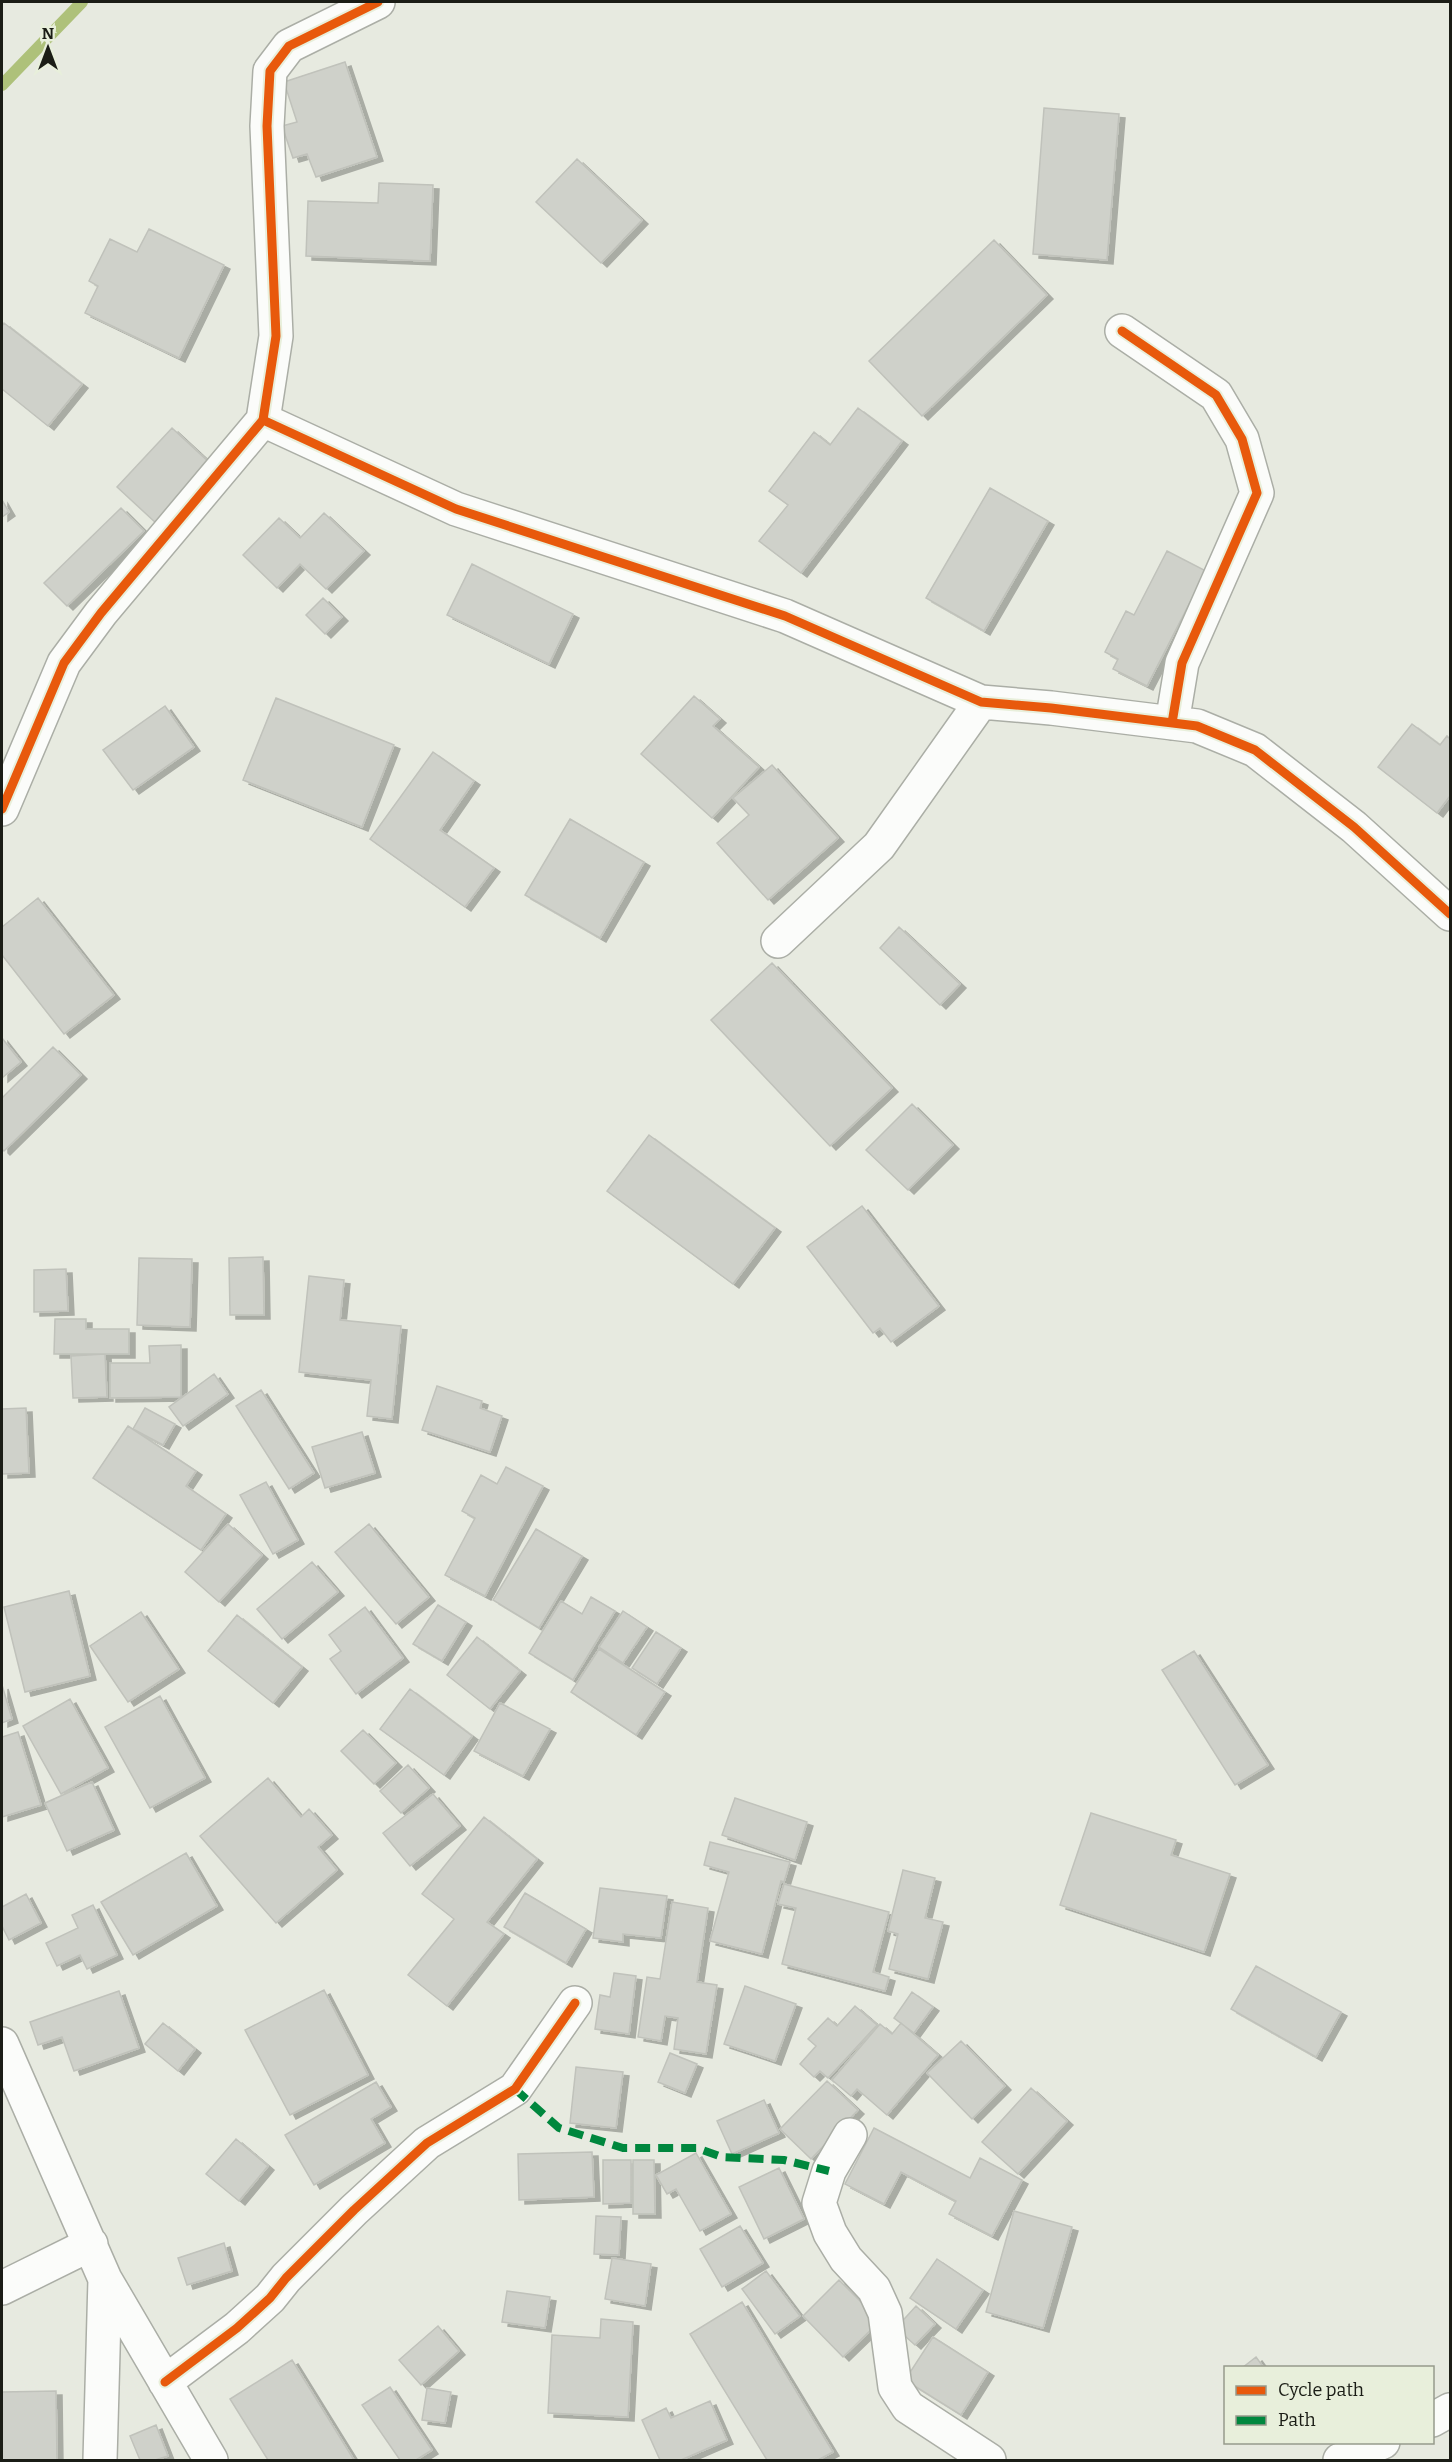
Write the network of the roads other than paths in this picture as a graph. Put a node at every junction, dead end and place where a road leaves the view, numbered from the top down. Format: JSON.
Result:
{"nodes":[{"id":1,"x":378,"y":2,"type":"edge"},
{"id":2,"x":1122,"y":331,"type":"dead end"},
{"id":3,"x":263,"y":420,"type":"junction"},
{"id":4,"x":981,"y":702,"type":"junction"},
{"id":5,"x":1172,"y":723,"type":"junction"},
{"id":6,"x":2,"y":809,"type":"edge"},
{"id":7,"x":1450,"y":914,"type":"edge"},
{"id":8,"x":778,"y":941,"type":"dead end"},
{"id":9,"x":575,"y":2003,"type":"dead end"},
{"id":10,"x":2,"y":2044,"type":"edge"},
{"id":11,"x":850,"y":2135,"type":"dead end"},
{"id":12,"x":91,"y":2244,"type":"junction"},
{"id":13,"x":105,"y":2279,"type":"junction"},
{"id":14,"x":2,"y":2288,"type":"edge"},
{"id":15,"x":165,"y":2382,"type":"junction"},
{"id":16,"x":1450,"y":2410,"type":"edge"},
{"id":17,"x":1434,"y":2419,"type":"edge"},
{"id":18,"x":1378,"y":2444,"type":"edge"},
{"id":19,"x":100,"y":2460,"type":"edge"},
{"id":20,"x":211,"y":2460,"type":"edge"},
{"id":21,"x":989,"y":2460,"type":"edge"},
{"id":22,"x":1340,"y":2460,"type":"edge"}],
"edges":[{"from":1,"to":3,"type":"street"},
{"from":2,"to":5,"type":"street"},
{"from":3,"to":4,"type":"street"},
{"from":3,"to":6,"type":"street"},
{"from":4,"to":5,"type":"street"},
{"from":4,"to":8,"type":"street"},
{"from":5,"to":7,"type":"street"},
{"from":9,"to":15,"type":"street"},
{"from":10,"to":12,"type":"street"},
{"from":11,"to":21,"type":"street"},
{"from":12,"to":13,"type":"street"},
{"from":12,"to":14,"type":"street"},
{"from":13,"to":15,"type":"street"},
{"from":13,"to":19,"type":"street"},
{"from":15,"to":20,"type":"street"},
{"from":16,"to":17,"type":"street"},
{"from":18,"to":22,"type":"street"}]}
